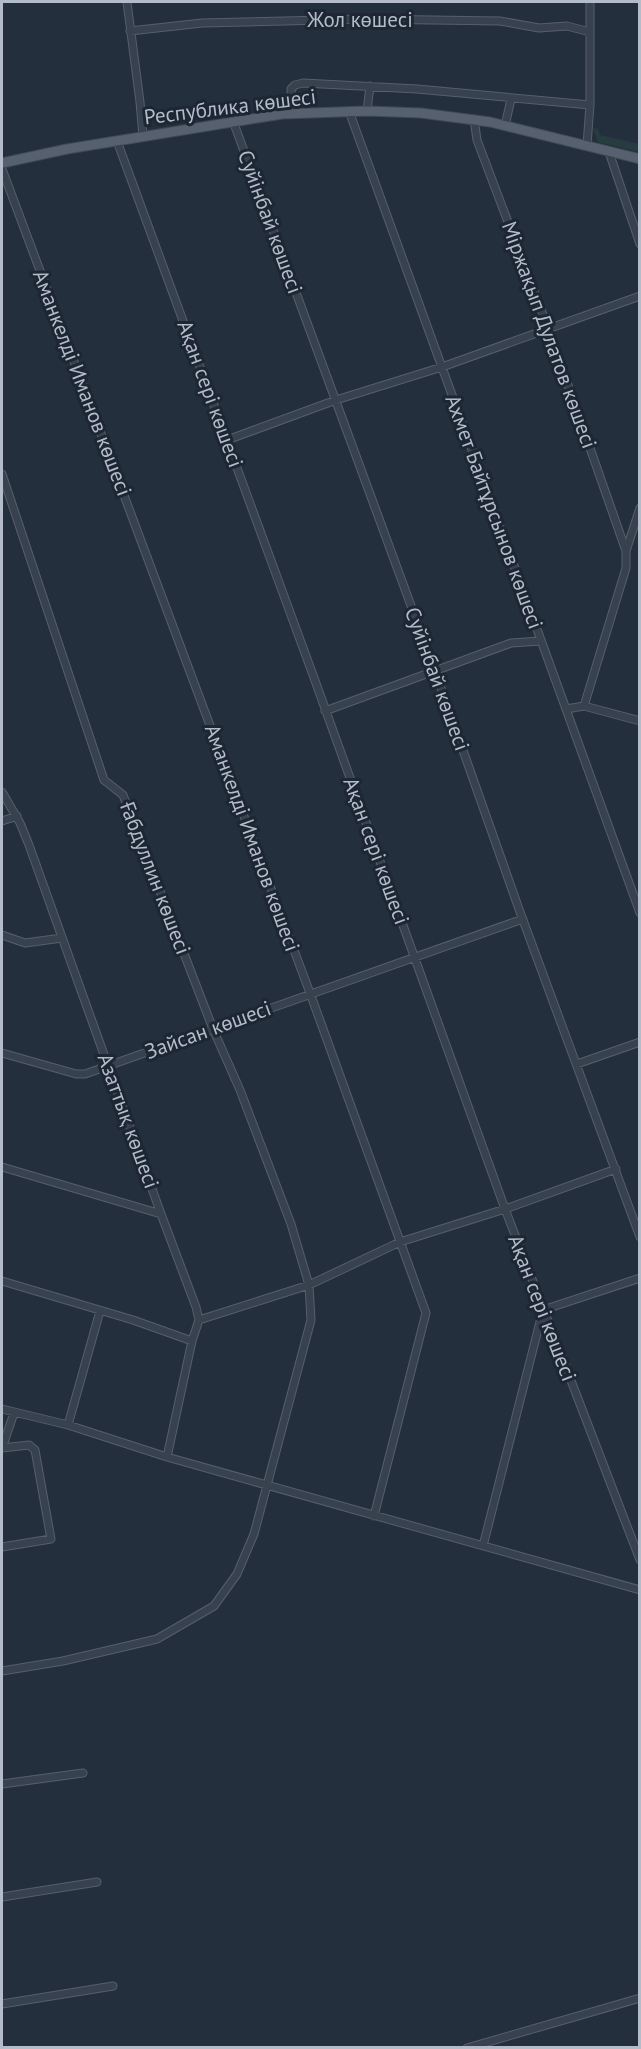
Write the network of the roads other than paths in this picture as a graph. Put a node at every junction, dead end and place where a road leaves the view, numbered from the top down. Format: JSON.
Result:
{"nodes":[{"id":1,"x":127,"y":2,"type":"edge"},
{"id":2,"x":590,"y":2,"type":"edge"},
{"id":3,"x":130,"y":31,"type":"junction"},
{"id":4,"x":590,"y":32,"type":"junction"},
{"id":5,"x":370,"y":86,"type":"junction"},
{"id":6,"x":511,"y":99,"type":"junction"},
{"id":7,"x":590,"y":105,"type":"junction"},
{"id":8,"x":349,"y":111,"type":"junction"},
{"id":9,"x":367,"y":111,"type":"junction"},
{"id":10,"x":292,"y":113,"type":"junction"},
{"id":11,"x":474,"y":119,"type":"junction"},
{"id":12,"x":233,"y":121,"type":"junction"},
{"id":13,"x":505,"y":126,"type":"junction"},
{"id":14,"x":142,"y":136,"type":"junction"},
{"id":15,"x":117,"y":141,"type":"junction"},
{"id":16,"x":587,"y":146,"type":"junction"},
{"id":17,"x":609,"y":152,"type":"junction"},
{"id":18,"x":639,"y":159,"type":"edge"},
{"id":19,"x":2,"y":163,"type":"edge"},
{"id":20,"x":2,"y":169,"type":"edge"},
{"id":21,"x":639,"y":244,"type":"edge"},
{"id":22,"x":639,"y":297,"type":"edge"},
{"id":23,"x":548,"y":328,"type":"junction"},
{"id":24,"x":442,"y":367,"type":"junction"},
{"id":25,"x":336,"y":400,"type":"junction"},
{"id":26,"x":227,"y":440,"type":"junction"},
{"id":27,"x":2,"y":474,"type":"edge"},
{"id":28,"x":639,"y":508,"type":"edge"},
{"id":29,"x":626,"y":551,"type":"junction"},
{"id":30,"x":542,"y":641,"type":"junction"},
{"id":31,"x":435,"y":671,"type":"junction"},
{"id":32,"x":584,"y":706,"type":"junction"},
{"id":33,"x":566,"y":708,"type":"junction"},
{"id":34,"x":325,"y":711,"type":"junction"},
{"id":35,"x":639,"y":722,"type":"edge"},
{"id":36,"x":2,"y":792,"type":"edge"},
{"id":37,"x":16,"y":816,"type":"junction"},
{"id":38,"x":2,"y":821,"type":"edge"},
{"id":39,"x":639,"y":913,"type":"edge"},
{"id":40,"x":523,"y":919,"type":"junction"},
{"id":41,"x":2,"y":935,"type":"edge"},
{"id":42,"x":62,"y":938,"type":"junction"},
{"id":43,"x":414,"y":957,"type":"junction"},
{"id":44,"x":310,"y":993,"type":"junction"},
{"id":45,"x":213,"y":1029,"type":"junction"},
{"id":46,"x":639,"y":1041,"type":"edge"},
{"id":47,"x":2,"y":1053,"type":"edge"},
{"id":48,"x":577,"y":1064,"type":"junction"},
{"id":49,"x":108,"y":1066,"type":"junction"},
{"id":50,"x":2,"y":1167,"type":"edge"},
{"id":51,"x":616,"y":1169,"type":"junction"},
{"id":52,"x":505,"y":1209,"type":"junction"},
{"id":53,"x":161,"y":1214,"type":"junction"},
{"id":54,"x":639,"y":1237,"type":"edge"},
{"id":55,"x":400,"y":1242,"type":"junction"},
{"id":56,"x":639,"y":1278,"type":"edge"},
{"id":57,"x":2,"y":1281,"type":"edge"},
{"id":58,"x":309,"y":1285,"type":"junction"},
{"id":59,"x":543,"y":1310,"type":"junction"},
{"id":60,"x":100,"y":1311,"type":"junction"},
{"id":61,"x":199,"y":1320,"type":"junction"},
{"id":62,"x":192,"y":1341,"type":"junction"},
{"id":63,"x":2,"y":1409,"type":"edge"},
{"id":64,"x":14,"y":1413,"type":"junction"},
{"id":65,"x":68,"y":1425,"type":"junction"},
{"id":66,"x":2,"y":1448,"type":"edge"},
{"id":67,"x":167,"y":1457,"type":"junction"},
{"id":68,"x":267,"y":1484,"type":"junction"},
{"id":69,"x":375,"y":1516,"type":"junction"},
{"id":70,"x":483,"y":1546,"type":"junction"},
{"id":71,"x":2,"y":1547,"type":"edge"},
{"id":72,"x":639,"y":1560,"type":"edge"},
{"id":73,"x":639,"y":1590,"type":"edge"},
{"id":74,"x":2,"y":1671,"type":"edge"},
{"id":75,"x":83,"y":1773,"type":"dead end"},
{"id":76,"x":2,"y":1784,"type":"edge"},
{"id":77,"x":97,"y":1882,"type":"dead end"},
{"id":78,"x":2,"y":1897,"type":"edge"},
{"id":79,"x":113,"y":1986,"type":"dead end"},
{"id":80,"x":639,"y":1998,"type":"edge"},
{"id":81,"x":2,"y":2004,"type":"edge"},
{"id":82,"x":467,"y":2048,"type":"edge"}],
"edges":[{"from":1,"to":3,"type":"street"},
{"from":2,"to":4,"type":"street"},
{"from":3,"to":4,"type":"street","name":"Жол көшесі"},
{"from":3,"to":14,"type":"street"},
{"from":4,"to":7,"type":"street"},
{"from":5,"to":6,"type":"street"},
{"from":5,"to":9,"type":"street"},
{"from":5,"to":10,"type":"street"},
{"from":6,"to":7,"type":"street"},
{"from":6,"to":13,"type":"street"},
{"from":7,"to":16,"type":"street"},
{"from":8,"to":9,"type":"main road","name":"Республика көшесі"},
{"from":8,"to":10,"type":"main road","name":"Республика көшесі"},
{"from":8,"to":24,"type":"street","name":"Ахмет Байтұрсынов көшесі"},
{"from":9,"to":11,"type":"main road","name":"Республика көшесі"},
{"from":10,"to":12,"type":"main road","name":"Республика көшесі"},
{"from":11,"to":13,"type":"main road","name":"Республика көшесі"},
{"from":11,"to":23,"type":"street","name":"Міржақып Дулатов көшесі"},
{"from":12,"to":14,"type":"main road","name":"Республика көшесі"},
{"from":12,"to":25,"type":"street","name":"Суйінбай көшесі"},
{"from":13,"to":16,"type":"main road","name":"Республика көшесі"},
{"from":14,"to":15,"type":"main road","name":"Республика көшесі"},
{"from":15,"to":19,"type":"main road","name":"Республика көшесі"},
{"from":15,"to":26,"type":"street","name":"Ақан сері көшесі"},
{"from":16,"to":17,"type":"main road","name":"Республика көшесі"},
{"from":17,"to":18,"type":"main road","name":"Республика көшесі"},
{"from":17,"to":21,"type":"street"},
{"from":20,"to":44,"type":"street","name":"Аманкелді Иманов көшесі"},
{"from":22,"to":23,"type":"street"},
{"from":23,"to":24,"type":"street"},
{"from":23,"to":29,"type":"street","name":"Міржақып Дулатов көшесі"},
{"from":24,"to":25,"type":"street"},
{"from":24,"to":30,"type":"street","name":"Ахмет Байтұрсынов көшесі"},
{"from":25,"to":26,"type":"street"},
{"from":25,"to":31,"type":"street","name":"Суйінбай көшесі"},
{"from":26,"to":34,"type":"street","name":"Ақан сері көшесі"},
{"from":27,"to":45,"type":"street","name":"Ғабдуллин көшесі"},
{"from":28,"to":29,"type":"street"},
{"from":29,"to":32,"type":"street"},
{"from":30,"to":31,"type":"street"},
{"from":30,"to":33,"type":"street","name":"Ахмет Байтұрсынов көшесі"},
{"from":31,"to":34,"type":"street"},
{"from":31,"to":40,"type":"street","name":"Суйінбай көшесі"},
{"from":32,"to":33,"type":"street"},
{"from":32,"to":35,"type":"street"},
{"from":33,"to":39,"type":"street","name":"Ахмет Байтұрсынов көшесі"},
{"from":34,"to":43,"type":"street","name":"Ақан сері көшесі"},
{"from":36,"to":37,"type":"street","name":"Азаттық көшесі"},
{"from":37,"to":38,"type":"street"},
{"from":37,"to":42,"type":"street","name":"Азаттық көшесі"},
{"from":40,"to":43,"type":"street","name":"Зайсан көшесі"},
{"from":40,"to":48,"type":"street","name":"Суйінбай көшесі"},
{"from":41,"to":42,"type":"street"},
{"from":42,"to":49,"type":"street","name":"Азаттық көшесі"},
{"from":43,"to":44,"type":"street","name":"Зайсан көшесі"},
{"from":43,"to":52,"type":"street","name":"Ақан сері көшесі"},
{"from":44,"to":45,"type":"street","name":"Зайсан көшесі"},
{"from":44,"to":55,"type":"street","name":"Аманкелді Иманов көшесі"},
{"from":45,"to":49,"type":"street","name":"Зайсан көшесі"},
{"from":45,"to":58,"type":"street","name":"Ғабдуллин көшесі"},
{"from":46,"to":48,"type":"street"},
{"from":47,"to":49,"type":"street","name":"Зайсан көшесі"},
{"from":48,"to":51,"type":"street","name":"Суйінбай көшесі"},
{"from":49,"to":53,"type":"street","name":"Азаттық көшесі"},
{"from":50,"to":53,"type":"street"},
{"from":51,"to":52,"type":"street"},
{"from":51,"to":54,"type":"street","name":"Суйінбай көшесі"},
{"from":52,"to":55,"type":"street"},
{"from":52,"to":59,"type":"street","name":"Ақан сері көшесі"},
{"from":53,"to":61,"type":"street","name":"Азаттық көшесі"},
{"from":55,"to":58,"type":"street"},
{"from":55,"to":69,"type":"street","name":"Аманкелді Иманов көшесі"},
{"from":56,"to":59,"type":"street"},
{"from":57,"to":60,"type":"street"},
{"from":58,"to":61,"type":"street"},
{"from":58,"to":68,"type":"street","name":"Ғабдуллин көшесі"},
{"from":59,"to":70,"type":"street"},
{"from":59,"to":72,"type":"street","name":"Ақан сері көшесі"},
{"from":60,"to":62,"type":"street"},
{"from":60,"to":65,"type":"street"},
{"from":61,"to":62,"type":"street"},
{"from":62,"to":67,"type":"street"},
{"from":63,"to":64,"type":"street"},
{"from":64,"to":65,"type":"street"},
{"from":64,"to":66,"type":"street"},
{"from":65,"to":67,"type":"street"},
{"from":66,"to":71,"type":"street"},
{"from":67,"to":68,"type":"street"},
{"from":68,"to":69,"type":"street"},
{"from":68,"to":74,"type":"street","name":"Ғабдуллин көшесі"},
{"from":69,"to":70,"type":"street"},
{"from":70,"to":73,"type":"street"},
{"from":75,"to":76,"type":"street"},
{"from":77,"to":78,"type":"street"},
{"from":79,"to":81,"type":"street"},
{"from":80,"to":82,"type":"street"}]}
